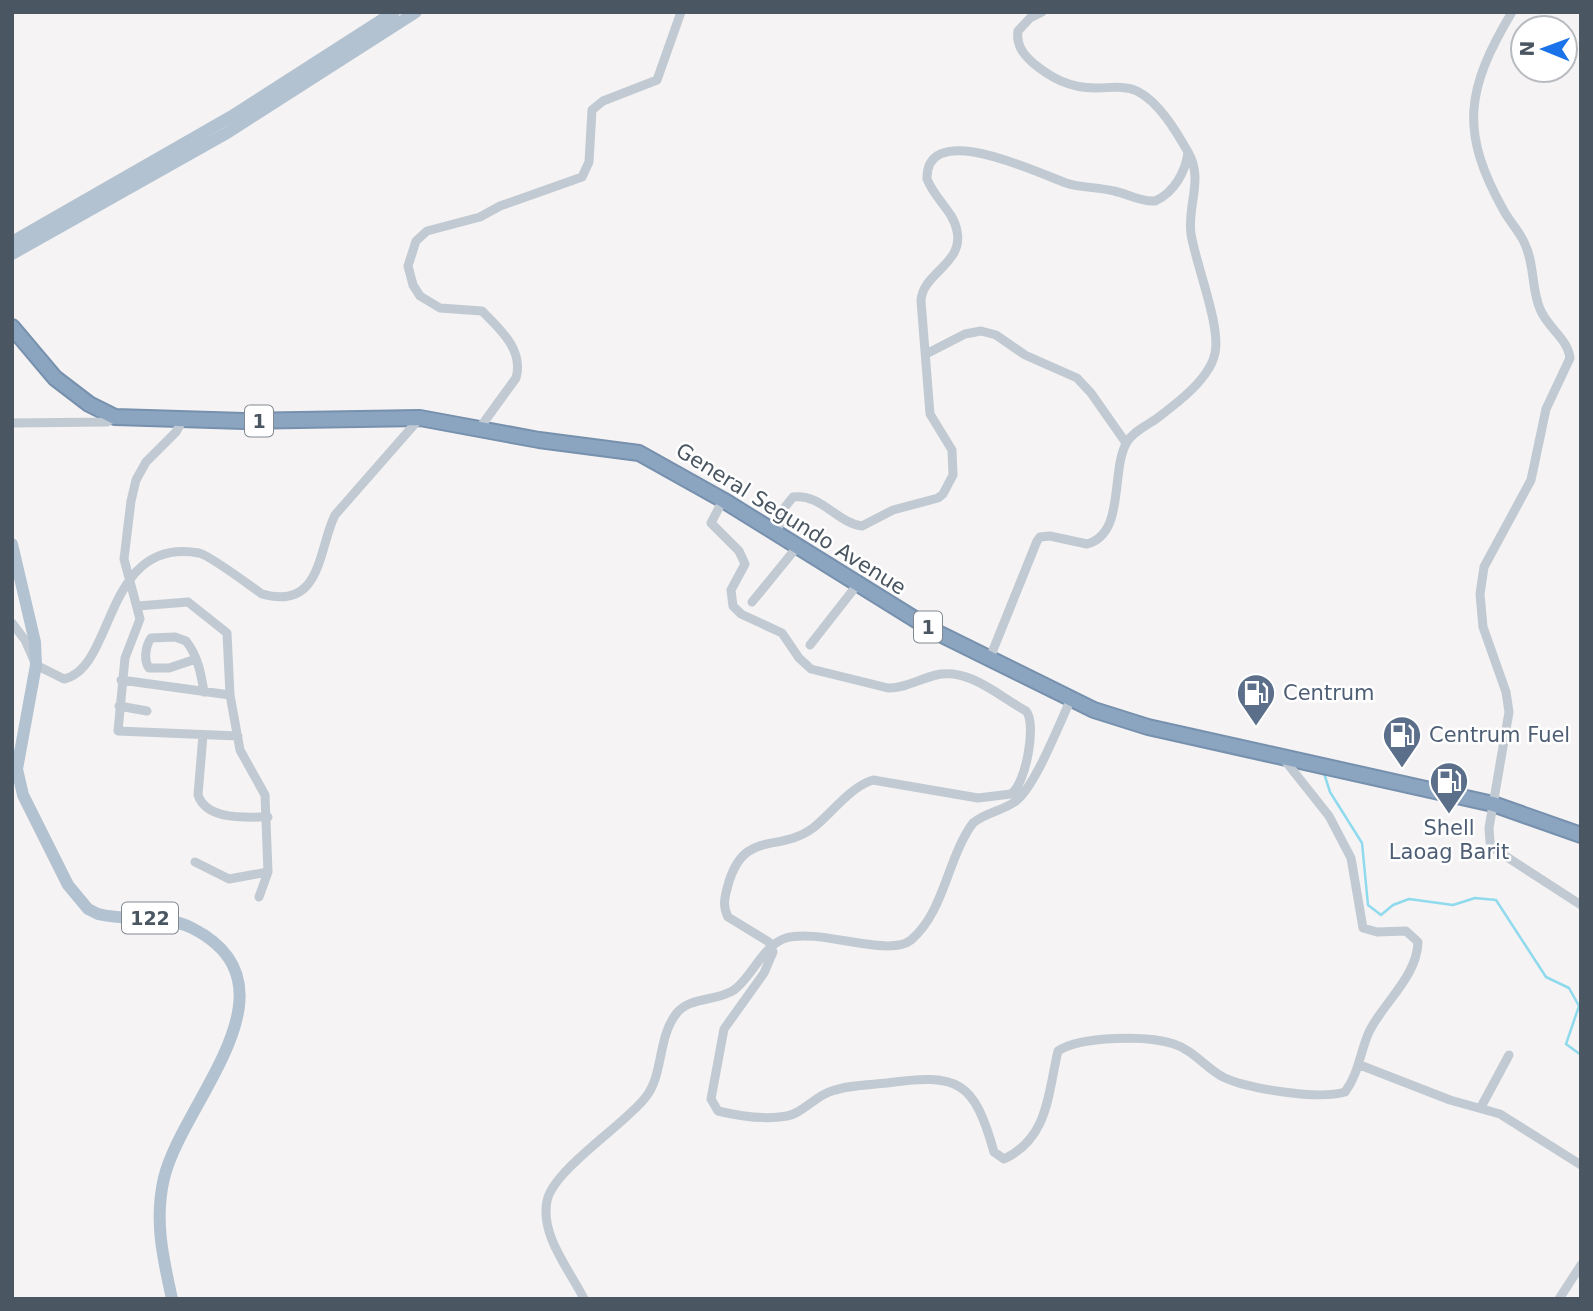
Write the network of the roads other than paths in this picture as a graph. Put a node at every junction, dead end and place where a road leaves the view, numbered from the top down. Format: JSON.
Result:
{"nodes":[{"id":1,"x":394,"y":12,"type":"edge"},
{"id":2,"x":416,"y":12,"type":"edge"},
{"id":3,"x":681,"y":12,"type":"edge"},
{"id":4,"x":1042,"y":12,"type":"edge"},
{"id":5,"x":1512,"y":12,"type":"edge"},
{"id":6,"x":1188,"y":152,"type":"junction"},
{"id":7,"x":12,"y":242,"type":"edge"},
{"id":8,"x":12,"y":254,"type":"edge"},
{"id":9,"x":12,"y":327,"type":"edge"},
{"id":10,"x":928,"y":353,"type":"junction"},
{"id":11,"x":115,"y":417,"type":"junction"},
{"id":12,"x":420,"y":418,"type":"junction"},
{"id":13,"x":182,"y":421,"type":"junction"},
{"id":14,"x":12,"y":423,"type":"edge"},
{"id":15,"x":479,"y":429,"type":"junction"},
{"id":16,"x":1126,"y":443,"type":"junction"},
{"id":17,"x":723,"y":500,"type":"junction"},
{"id":18,"x":776,"y":534,"type":"junction"},
{"id":19,"x":12,"y":544,"type":"edge"},
{"id":20,"x":797,"y":547,"type":"junction"},
{"id":21,"x":129,"y":580,"type":"junction"},
{"id":22,"x":857,"y":585,"type":"junction"},
{"id":23,"x":752,"y":602,"type":"dead end"},
{"id":24,"x":138,"y":606,"type":"junction"},
{"id":25,"x":12,"y":623,"type":"edge"},
{"id":26,"x":810,"y":645,"type":"dead end"},
{"id":27,"x":196,"y":659,"type":"junction"},
{"id":28,"x":989,"y":660,"type":"junction"},
{"id":29,"x":36,"y":665,"type":"junction"},
{"id":30,"x":121,"y":680,"type":"junction"},
{"id":31,"x":204,"y":692,"type":"junction"},
{"id":32,"x":230,"y":695,"type":"junction"},
{"id":33,"x":1071,"y":699,"type":"junction"},
{"id":34,"x":119,"y":706,"type":"junction"},
{"id":35,"x":147,"y":711,"type":"dead end"},
{"id":36,"x":203,"y":735,"type":"junction"},
{"id":37,"x":238,"y":736,"type":"junction"},
{"id":38,"x":1283,"y":758,"type":"junction"},
{"id":39,"x":1493,"y":804,"type":"junction"},
{"id":40,"x":268,"y":817,"type":"junction"},
{"id":41,"x":1581,"y":835,"type":"edge"},
{"id":42,"x":195,"y":862,"type":"dead end"},
{"id":43,"x":268,"y":872,"type":"junction"},
{"id":44,"x":259,"y":897,"type":"dead end"},
{"id":45,"x":1581,"y":905,"type":"edge"},
{"id":46,"x":773,"y":947,"type":"junction"},
{"id":47,"x":1509,"y":1055,"type":"dead end"},
{"id":48,"x":1360,"y":1065,"type":"junction"},
{"id":49,"x":1481,"y":1107,"type":"junction"},
{"id":50,"x":1581,"y":1166,"type":"edge"},
{"id":51,"x":1581,"y":1265,"type":"edge"},
{"id":52,"x":172,"y":1299,"type":"edge"},
{"id":53,"x":584,"y":1299,"type":"edge"},
{"id":54,"x":1559,"y":1299,"type":"edge"}],
"edges":[{"from":1,"to":7,"type":"main road"},
{"from":2,"to":8,"type":"main road"},
{"from":3,"to":15,"type":"street"},
{"from":4,"to":6,"type":"street"},
{"from":5,"to":39,"type":"street"},
{"from":6,"to":10,"type":"street"},
{"from":6,"to":16,"type":"street"},
{"from":9,"to":11,"type":"highway","number":"1"},
{"from":10,"to":16,"type":"street"},
{"from":10,"to":18,"type":"street"},
{"from":11,"to":13,"type":"highway","number":"1"},
{"from":11,"to":14,"type":"street"},
{"from":12,"to":13,"type":"highway","number":"1"},
{"from":12,"to":15,"type":"highway","number":"1"},
{"from":12,"to":21,"type":"street"},
{"from":13,"to":21,"type":"street"},
{"from":15,"to":17,"type":"highway","name":"General Segundo Avenue","number":"1"},
{"from":16,"to":28,"type":"street"},
{"from":17,"to":18,"type":"highway","name":"General Segundo Avenue","number":"1"},
{"from":17,"to":46,"type":"street"},
{"from":18,"to":20,"type":"highway","name":"General Segundo Avenue","number":"1"},
{"from":19,"to":29,"type":"main road","number":"122"},
{"from":20,"to":22,"type":"highway","name":"General Segundo Avenue","number":"1"},
{"from":20,"to":23,"type":"street"},
{"from":21,"to":24,"type":"street"},
{"from":21,"to":29,"type":"street"},
{"from":22,"to":26,"type":"street"},
{"from":22,"to":28,"type":"highway","name":"General Segundo Avenue","number":"1"},
{"from":24,"to":30,"type":"street"},
{"from":24,"to":32,"type":"street"},
{"from":25,"to":29,"type":"street"},
{"from":27,"to":27,"type":"street"},
{"from":27,"to":31,"type":"street"},
{"from":28,"to":33,"type":"highway","name":"General Segundo Avenue","number":"1"},
{"from":29,"to":52,"type":"main road","number":"122"},
{"from":30,"to":31,"type":"street"},
{"from":30,"to":34,"type":"street"},
{"from":31,"to":32,"type":"street"},
{"from":32,"to":37,"type":"street"},
{"from":33,"to":38,"type":"highway","name":"General Segundo Avenue","number":"1"},
{"from":33,"to":46,"type":"street"},
{"from":34,"to":35,"type":"street"},
{"from":34,"to":36,"type":"street"},
{"from":36,"to":37,"type":"street"},
{"from":36,"to":40,"type":"street"},
{"from":37,"to":40,"type":"street"},
{"from":38,"to":39,"type":"highway","name":"General Segundo Avenue","number":"1"},
{"from":38,"to":48,"type":"street"},
{"from":39,"to":41,"type":"highway","name":"General Segundo Avenue","number":"1"},
{"from":39,"to":45,"type":"street"},
{"from":40,"to":43,"type":"street"},
{"from":42,"to":43,"type":"street"},
{"from":43,"to":44,"type":"street"},
{"from":46,"to":48,"type":"street"},
{"from":46,"to":53,"type":"street"},
{"from":47,"to":49,"type":"street"},
{"from":48,"to":49,"type":"street"},
{"from":49,"to":50,"type":"street"},
{"from":51,"to":54,"type":"street"}]}
